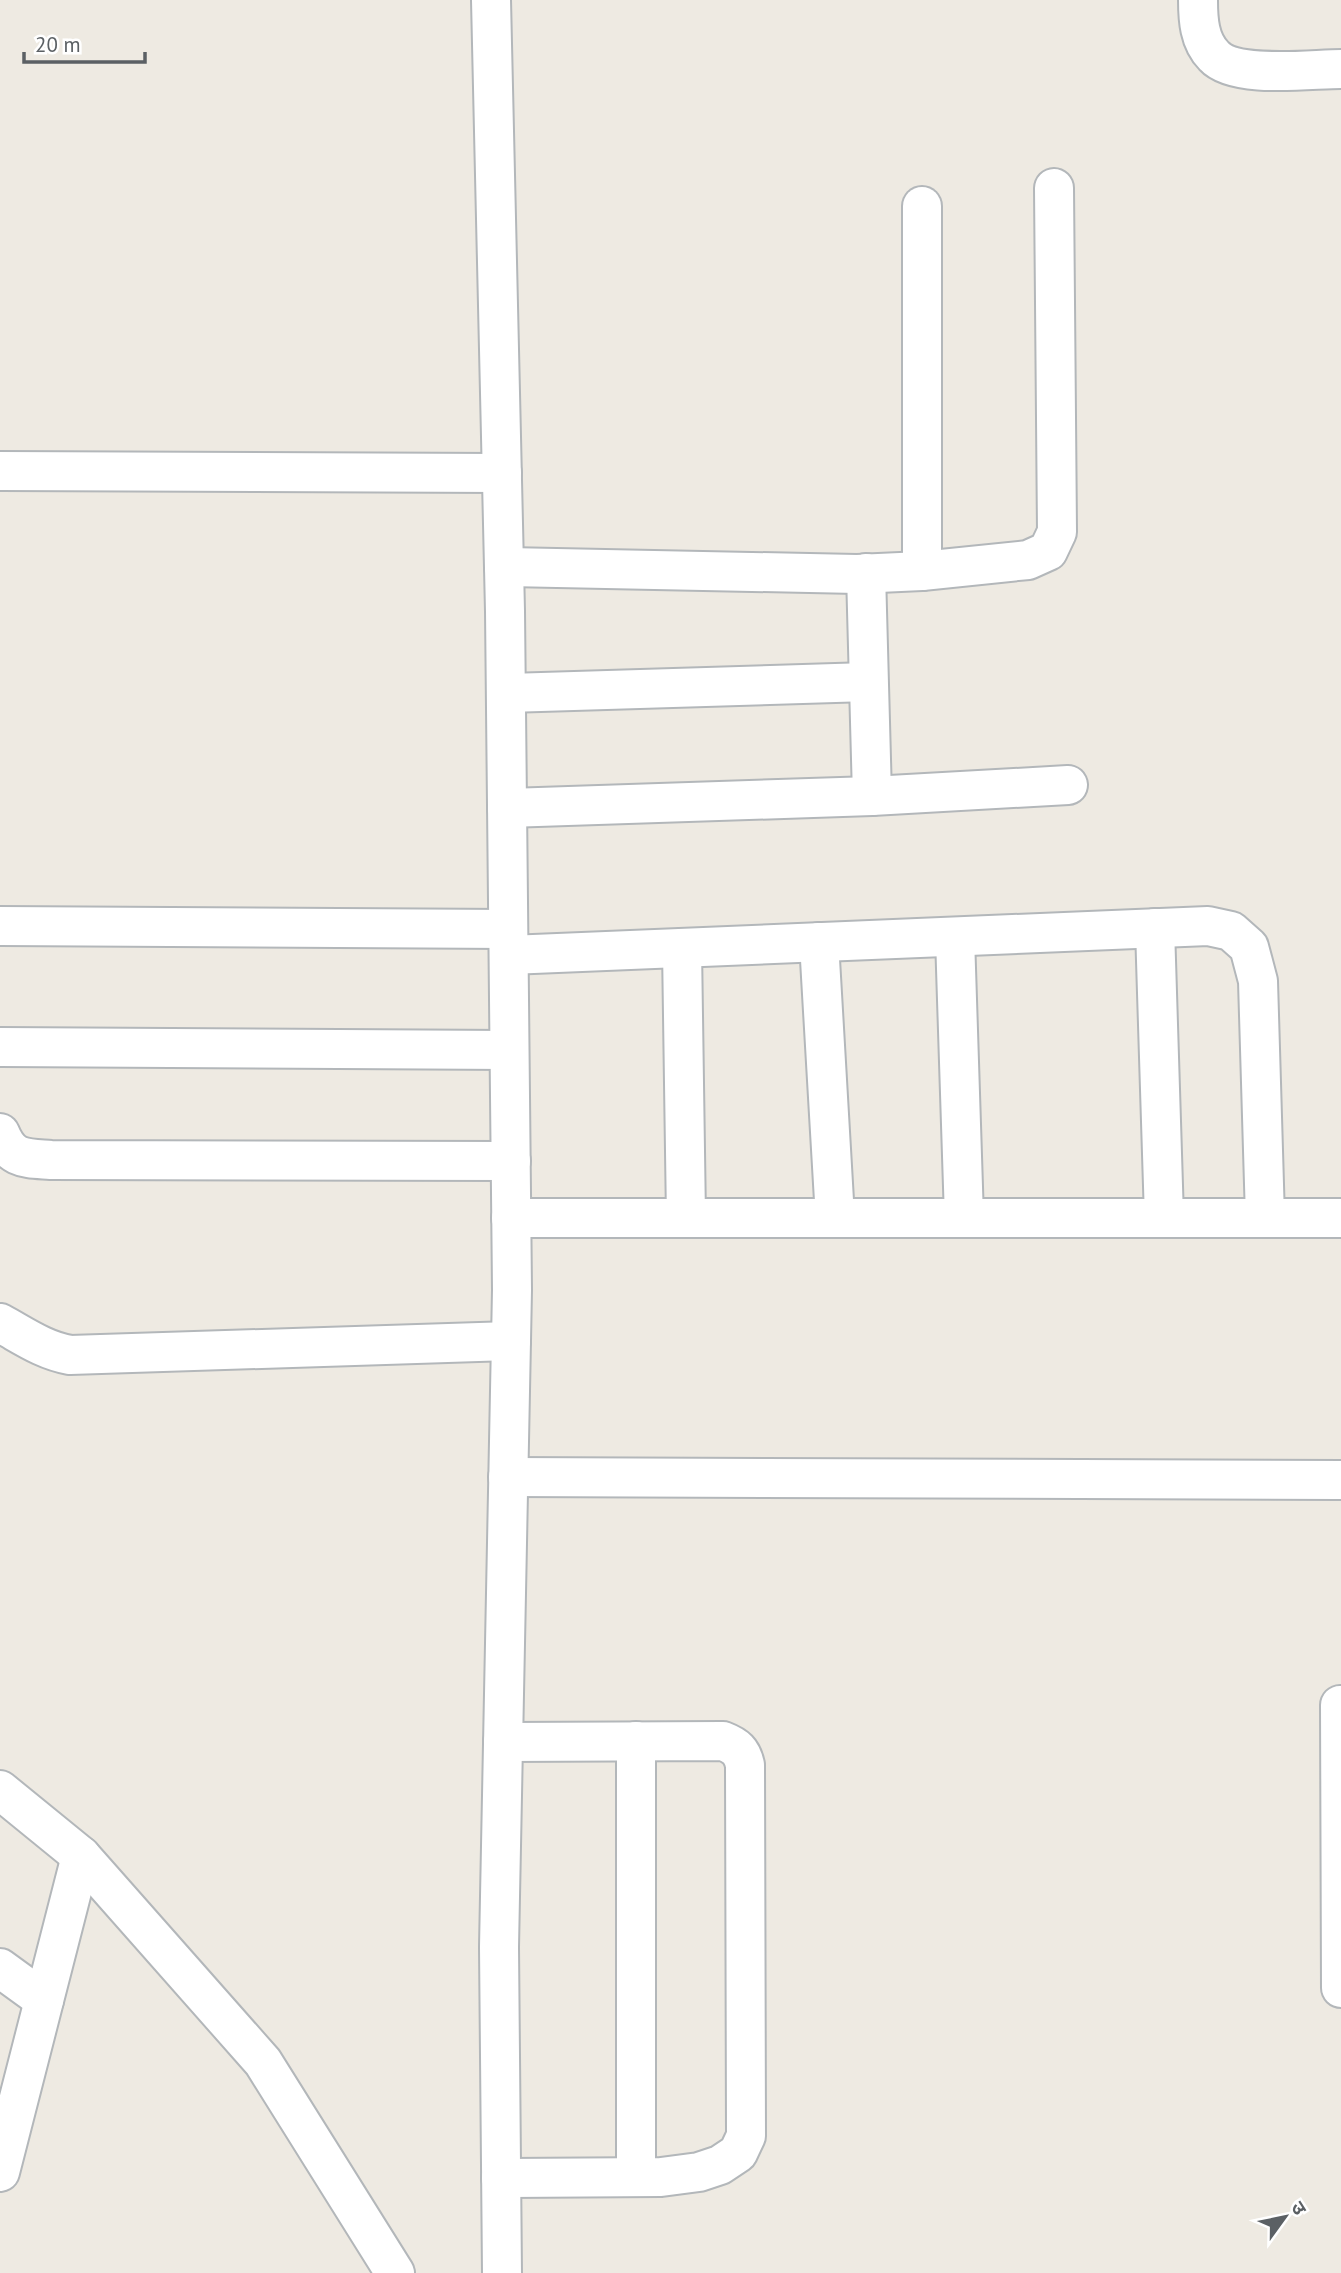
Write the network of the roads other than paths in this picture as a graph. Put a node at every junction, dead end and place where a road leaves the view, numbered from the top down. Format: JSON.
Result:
{"nodes":[{"id":1,"x":491,"y":0,"type":"edge"},
{"id":2,"x":1198,"y":0,"type":"edge"},
{"id":3,"x":1341,"y":69,"type":"edge"},
{"id":4,"x":1054,"y":188,"type":"dead end"},
{"id":5,"x":922,"y":206,"type":"dead end"},
{"id":6,"x":0,"y":471,"type":"edge"},
{"id":7,"x":502,"y":473,"type":"junction"},
{"id":8,"x":504,"y":567,"type":"junction"},
{"id":9,"x":922,"y":571,"type":"junction"},
{"id":10,"x":866,"y":573,"type":"junction"},
{"id":11,"x":868,"y":682,"type":"junction"},
{"id":12,"x":506,"y":693,"type":"junction"},
{"id":13,"x":1068,"y":785,"type":"dead end"},
{"id":14,"x":872,"y":796,"type":"junction"},
{"id":15,"x":507,"y":808,"type":"junction"},
{"id":16,"x":0,"y":926,"type":"edge"},
{"id":17,"x":1155,"y":928,"type":"junction"},
{"id":18,"x":955,"y":937,"type":"junction"},
{"id":19,"x":508,"y":942,"type":"junction"},
{"id":20,"x":819,"y":942,"type":"junction"},
{"id":21,"x":681,"y":948,"type":"junction"},
{"id":22,"x":0,"y":1047,"type":"edge"},
{"id":23,"x":509,"y":1050,"type":"junction"},
{"id":24,"x":0,"y":1133,"type":"edge"},
{"id":25,"x":511,"y":1161,"type":"junction"},
{"id":26,"x":511,"y":1218,"type":"junction"},
{"id":27,"x":686,"y":1218,"type":"junction"},
{"id":28,"x":835,"y":1218,"type":"junction"},
{"id":29,"x":964,"y":1218,"type":"junction"},
{"id":30,"x":1164,"y":1218,"type":"junction"},
{"id":31,"x":1265,"y":1218,"type":"junction"},
{"id":32,"x":1341,"y":1218,"type":"edge"},
{"id":33,"x":0,"y":1322,"type":"edge"},
{"id":34,"x":511,"y":1341,"type":"junction"},
{"id":35,"x":508,"y":1477,"type":"junction"},
{"id":36,"x":1340,"y":1480,"type":"edge"},
{"id":37,"x":1340,"y":1705,"type":"edge"},
{"id":38,"x":636,"y":1741,"type":"junction"},
{"id":39,"x":503,"y":1742,"type":"junction"},
{"id":40,"x":0,"y":1790,"type":"edge"},
{"id":41,"x":81,"y":1856,"type":"junction"},
{"id":42,"x":0,"y":1968,"type":"edge"},
{"id":43,"x":1341,"y":1988,"type":"edge"},
{"id":44,"x":44,"y":2000,"type":"junction"},
{"id":45,"x":12,"y":2070,"type":"edge"},
{"id":46,"x":0,"y":2172,"type":"edge"},
{"id":47,"x":636,"y":2177,"type":"junction"},
{"id":48,"x":501,"y":2178,"type":"junction"},
{"id":49,"x":395,"y":2273,"type":"edge"},
{"id":50,"x":502,"y":2273,"type":"edge"}],
"edges":[{"from":1,"to":7,"type":"street"},
{"from":2,"to":3,"type":"street"},
{"from":4,"to":9,"type":"street"},
{"from":5,"to":9,"type":"street"},
{"from":6,"to":7,"type":"street"},
{"from":7,"to":8,"type":"street"},
{"from":8,"to":10,"type":"street"},
{"from":8,"to":12,"type":"street"},
{"from":9,"to":10,"type":"street"},
{"from":10,"to":11,"type":"street"},
{"from":11,"to":12,"type":"street"},
{"from":11,"to":14,"type":"street"},
{"from":12,"to":15,"type":"street"},
{"from":13,"to":14,"type":"street"},
{"from":14,"to":15,"type":"street"},
{"from":15,"to":19,"type":"street"},
{"from":16,"to":19,"type":"street"},
{"from":17,"to":18,"type":"street"},
{"from":17,"to":30,"type":"street"},
{"from":17,"to":31,"type":"street"},
{"from":18,"to":20,"type":"street"},
{"from":18,"to":29,"type":"street"},
{"from":19,"to":21,"type":"street"},
{"from":19,"to":23,"type":"street"},
{"from":20,"to":21,"type":"street"},
{"from":20,"to":28,"type":"street"},
{"from":21,"to":27,"type":"street"},
{"from":22,"to":23,"type":"street"},
{"from":23,"to":25,"type":"street"},
{"from":24,"to":25,"type":"street"},
{"from":25,"to":26,"type":"street"},
{"from":26,"to":27,"type":"street"},
{"from":26,"to":34,"type":"street"},
{"from":27,"to":28,"type":"street"},
{"from":28,"to":29,"type":"street"},
{"from":29,"to":30,"type":"street"},
{"from":30,"to":31,"type":"street"},
{"from":31,"to":32,"type":"street"},
{"from":33,"to":34,"type":"street"},
{"from":34,"to":35,"type":"street"},
{"from":35,"to":36,"type":"street"},
{"from":35,"to":39,"type":"street"},
{"from":37,"to":43,"type":"street"},
{"from":38,"to":39,"type":"street"},
{"from":38,"to":47,"type":"street"},
{"from":38,"to":47,"type":"street"},
{"from":39,"to":48,"type":"street"},
{"from":40,"to":41,"type":"street"},
{"from":41,"to":44,"type":"street"},
{"from":41,"to":49,"type":"street"},
{"from":42,"to":44,"type":"street"},
{"from":44,"to":45,"type":"street"},
{"from":45,"to":46,"type":"street"},
{"from":47,"to":48,"type":"street"},
{"from":48,"to":50,"type":"street"}]}
